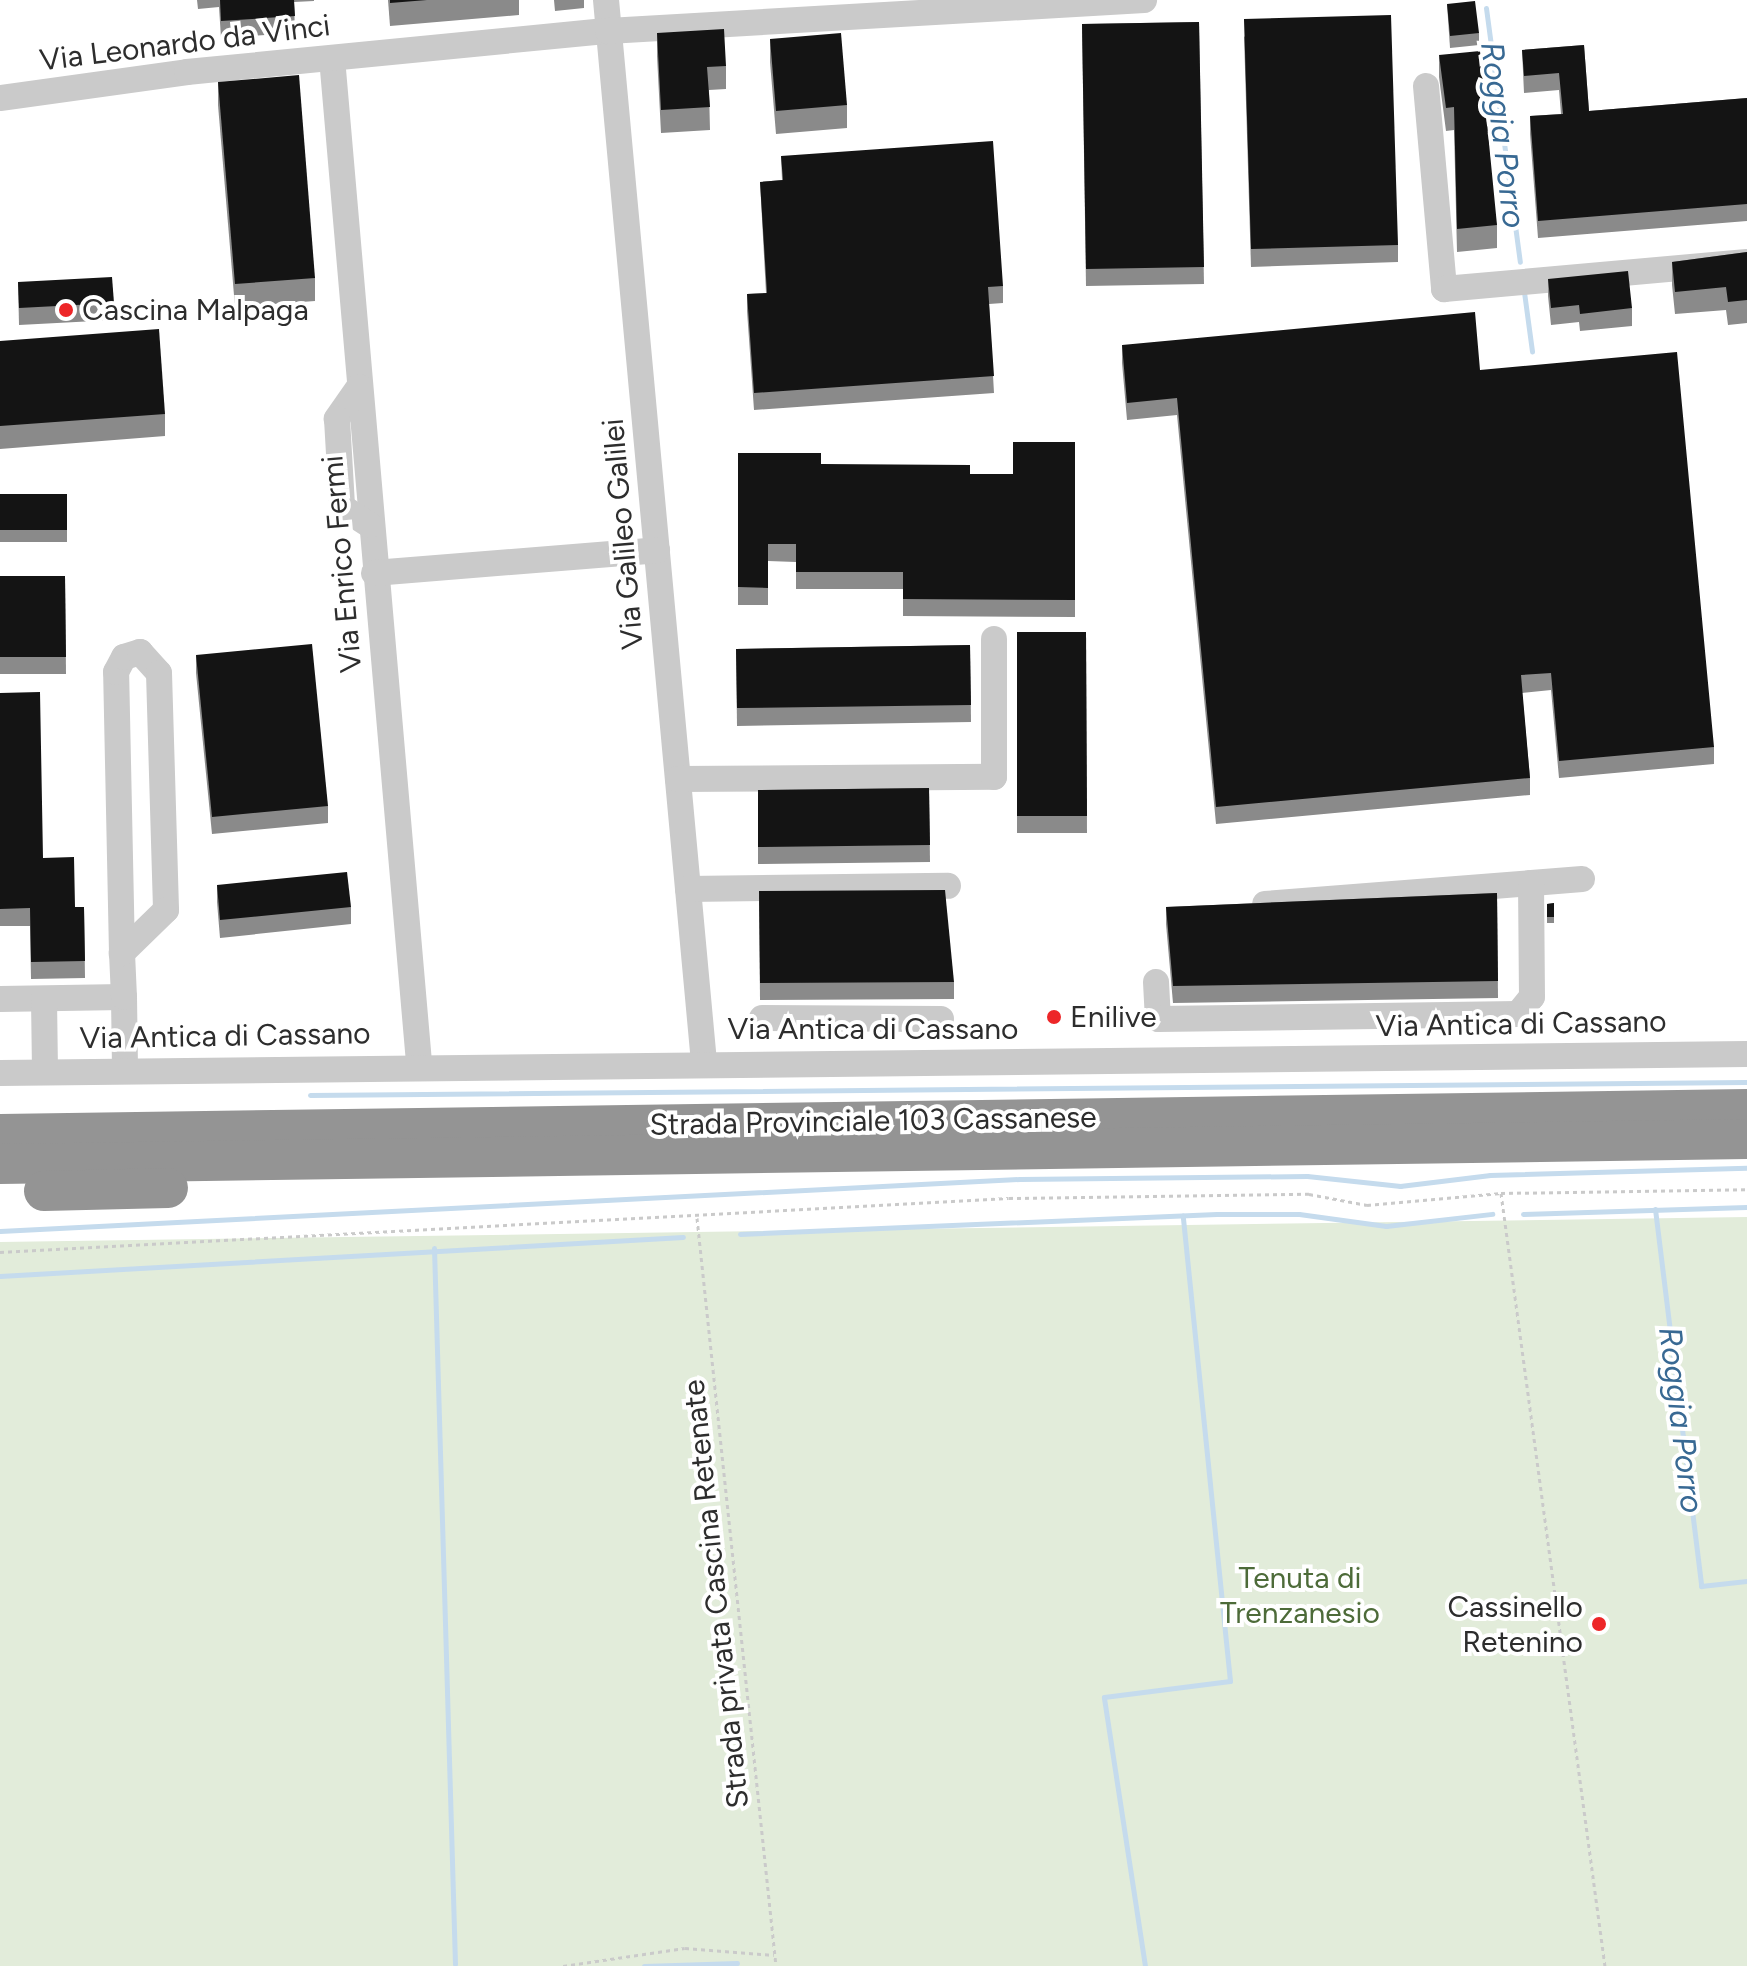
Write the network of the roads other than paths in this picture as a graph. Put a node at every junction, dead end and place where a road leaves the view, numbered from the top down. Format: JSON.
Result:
{"nodes":[{"id":1,"x":606,"y":0,"type":"edge"},
{"id":2,"x":1137,"y":0,"type":"edge"},
{"id":3,"x":1144,"y":0,"type":"edge"},
{"id":4,"x":608,"y":31,"type":"junction"},
{"id":5,"x":332,"y":58,"type":"junction"},
{"id":6,"x":1426,"y":86,"type":"dead end"},
{"id":7,"x":0,"y":98,"type":"edge"},
{"id":8,"x":1747,"y":262,"type":"edge"},
{"id":9,"x":657,"y":550,"type":"junction"},
{"id":10,"x":374,"y":573,"type":"junction"},
{"id":11,"x":994,"y":639,"type":"dead end"},
{"id":12,"x":678,"y":779,"type":"junction"},
{"id":13,"x":1582,"y":879,"type":"dead end"},
{"id":14,"x":1531,"y":883,"type":"junction"},
{"id":15,"x":948,"y":886,"type":"dead end"},
{"id":16,"x":688,"y":889,"type":"junction"},
{"id":17,"x":1239,"y":906,"type":"edge"},
{"id":18,"x":122,"y":953,"type":"junction"},
{"id":19,"x":1156,"y":982,"type":"dead end"},
{"id":20,"x":124,"y":997,"type":"junction"},
{"id":21,"x":44,"y":999,"type":"junction"},
{"id":22,"x":5,"y":1005,"type":"edge"},
{"id":23,"x":762,"y":1018,"type":"dead end"},
{"id":24,"x":855,"y":1018,"type":"junction"},
{"id":25,"x":941,"y":1019,"type":"dead end"},
{"id":26,"x":1747,"y":1054,"type":"edge"},
{"id":27,"x":704,"y":1062,"type":"junction"},
{"id":28,"x":856,"y":1062,"type":"junction"},
{"id":29,"x":419,"y":1063,"type":"junction"},
{"id":30,"x":125,"y":1070,"type":"junction"},
{"id":31,"x":45,"y":1072,"type":"junction"},
{"id":32,"x":0,"y":1073,"type":"edge"},
{"id":33,"x":0,"y":1108,"type":"edge"},
{"id":34,"x":1747,"y":1109,"type":"edge"},
{"id":35,"x":917,"y":1120,"type":"junction"},
{"id":36,"x":0,"y":1134,"type":"edge"},
{"id":37,"x":1747,"y":1139,"type":"edge"},
{"id":38,"x":969,"y":1149,"type":"junction"},
{"id":39,"x":0,"y":1164,"type":"edge"},
{"id":40,"x":0,"y":1192,"type":"edge"}],
"edges":[{"from":1,"to":4,"type":"street","name":"Via Galileo Galilei"},
{"from":2,"to":3,"type":"street","name":"Via Leonardo da Vinci"},
{"from":2,"to":4,"type":"street","name":"Via Leonardo da Vinci"},
{"from":4,"to":5,"type":"street","name":"Via Leonardo da Vinci"},
{"from":4,"to":9,"type":"street","name":"Via Galileo Galilei"},
{"from":5,"to":7,"type":"street","name":"Via Leonardo da Vinci"},
{"from":5,"to":10,"type":"street","name":"Via Enrico Fermi"},
{"from":6,"to":8,"type":"street"},
{"from":9,"to":10,"type":"street"},
{"from":9,"to":12,"type":"street","name":"Via Galileo Galilei"},
{"from":10,"to":29,"type":"street","name":"Via Enrico Fermi"},
{"from":11,"to":12,"type":"street"},
{"from":12,"to":16,"type":"street","name":"Via Galileo Galilei"},
{"from":13,"to":14,"type":"street"},
{"from":14,"to":17,"type":"street"},
{"from":14,"to":19,"type":"street"},
{"from":15,"to":16,"type":"street"},
{"from":16,"to":27,"type":"street","name":"Via Galileo Galilei"},
{"from":18,"to":18,"type":"street"},
{"from":18,"to":20,"type":"street"},
{"from":20,"to":21,"type":"street"},
{"from":20,"to":30,"type":"street"},
{"from":21,"to":22,"type":"street"},
{"from":21,"to":31,"type":"street"},
{"from":23,"to":24,"type":"street"},
{"from":24,"to":25,"type":"street"},
{"from":24,"to":28,"type":"street"},
{"from":26,"to":28,"type":"street","name":"Via Antica di Cassano"},
{"from":27,"to":28,"type":"street","name":"Via Antica di Cassano"},
{"from":27,"to":29,"type":"street","name":"Via Antica di Cassano"},
{"from":29,"to":30,"type":"street","name":"Via Antica di Cassano"},
{"from":30,"to":31,"type":"street","name":"Via Antica di Cassano"},
{"from":31,"to":32,"type":"street","name":"Via Antica di Cassano"},
{"from":33,"to":35,"type":"highway"},
{"from":34,"to":35,"type":"highway","name":"Strada Provinciale 103 Cassanese"},
{"from":35,"to":36,"type":"highway","name":"Strada Provinciale 103 Cassanese"},
{"from":37,"to":38,"type":"highway","name":"Strada Provinciale 103 Cassanese"},
{"from":38,"to":39,"type":"highway","name":"Strada Provinciale 103 Cassanese"},
{"from":38,"to":40,"type":"highway"}]}
